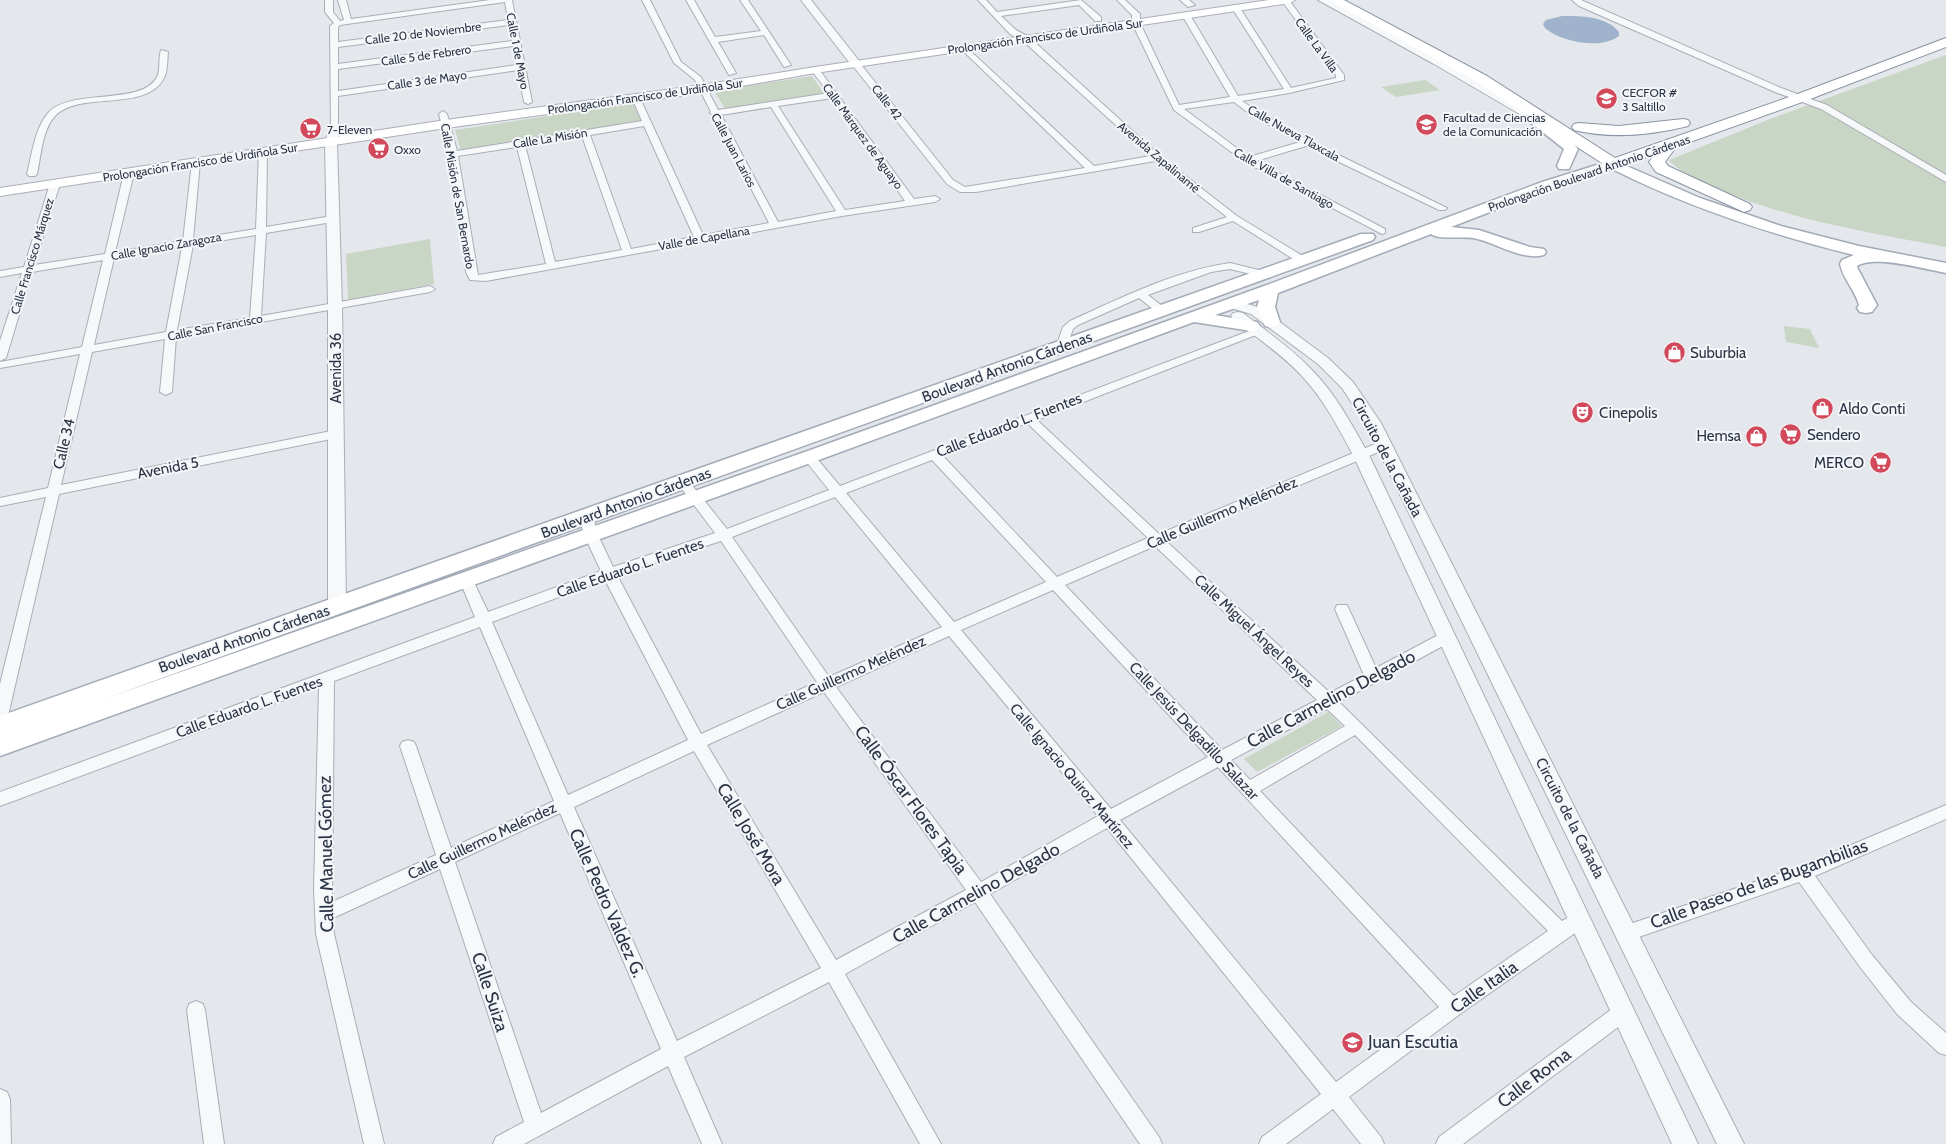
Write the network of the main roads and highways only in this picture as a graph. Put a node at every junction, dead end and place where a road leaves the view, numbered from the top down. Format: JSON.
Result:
{"nodes":[{"id":1,"x":1288,"y":0,"type":"edge"},
{"id":2,"x":1335,"y":0,"type":"edge"},
{"id":3,"x":1351,"y":0,"type":"edge"},
{"id":4,"x":1358,"y":0,"type":"edge"},
{"id":5,"x":1232,"y":4,"type":"edge"},
{"id":6,"x":1187,"y":7,"type":"edge"},
{"id":7,"x":1136,"y":18,"type":"junction"},
{"id":8,"x":1946,"y":28,"type":"edge"},
{"id":9,"x":1946,"y":42,"type":"edge"},
{"id":10,"x":1881,"y":52,"type":"dead end"},
{"id":11,"x":853,"y":60,"type":"junction"},
{"id":12,"x":1485,"y":71,"type":"junction"},
{"id":13,"x":1799,"y":82,"type":"dead end"},
{"id":14,"x":700,"y":84,"type":"junction"},
{"id":15,"x":1761,"y":96,"type":"dead end"},
{"id":16,"x":1531,"y":116,"type":"road end"},
{"id":17,"x":1700,"y":117,"type":"dead end"},
{"id":18,"x":444,"y":119,"type":"junction"},
{"id":19,"x":1683,"y":123,"type":"junction"},
{"id":20,"x":1579,"y":127,"type":"junction"},
{"id":21,"x":333,"y":136,"type":"junction"},
{"id":22,"x":1670,"y":145,"type":"junction"},
{"id":23,"x":1614,"y":152,"type":"junction"},
{"id":24,"x":1564,"y":166,"type":"junction"},
{"id":25,"x":81,"y":167,"type":"dead end"},
{"id":26,"x":37,"y":174,"type":"road end"},
{"id":27,"x":16,"y":177,"type":"dead end"},
{"id":28,"x":1547,"y":185,"type":"junction"},
{"id":29,"x":0,"y":192,"type":"edge"},
{"id":30,"x":1464,"y":200,"type":"junction"},
{"id":31,"x":1702,"y":206,"type":"junction"},
{"id":32,"x":1492,"y":207,"type":"junction"},
{"id":33,"x":1744,"y":207,"type":"junction"},
{"id":34,"x":1762,"y":213,"type":"junction"},
{"id":35,"x":1458,"y":219,"type":"junction"},
{"id":36,"x":1415,"y":222,"type":"junction"},
{"id":37,"x":1831,"y":245,"type":"junction"},
{"id":38,"x":1946,"y":256,"type":"edge"},
{"id":39,"x":1887,"y":258,"type":"junction"},
{"id":40,"x":1298,"y":262,"type":"junction"},
{"id":41,"x":1946,"y":268,"type":"edge"},
{"id":42,"x":1257,"y":276,"type":"joint"},
{"id":43,"x":1270,"y":290,"type":"junction"},
{"id":44,"x":1233,"y":304,"type":"junction"},
{"id":45,"x":1866,"y":308,"type":"dead end"},
{"id":46,"x":1164,"y":315,"type":"junction"},
{"id":47,"x":689,"y":490,"type":"junction"},
{"id":48,"x":589,"y":526,"type":"junction"},
{"id":49,"x":0,"y":726,"type":"edge"},
{"id":50,"x":0,"y":746,"type":"edge"}],
"edges":[{"from":1,"to":5,"type":"main road","name":"Prolongación Francisco de Urdiñola Sur"},
{"from":2,"to":23,"type":"highway"},
{"from":3,"to":12,"type":"highway"},
{"from":4,"to":12,"type":"highway"},
{"from":5,"to":6,"type":"main road","name":"Prolongación Francisco de Urdiñola Sur"},
{"from":6,"to":7,"type":"main road","name":"Prolongación Francisco de Urdiñola Sur"},
{"from":7,"to":11,"type":"main road","name":"Prolongación Francisco de Urdiñola Sur"},
{"from":7,"to":11,"type":"main road","name":"Prolongación Francisco de Urdiñola Sur"},
{"from":8,"to":10,"type":"highway"},
{"from":9,"to":22,"type":"highway","name":"Prolongación Boulevard Antonio Cárdenas"},
{"from":11,"to":14,"type":"main road","name":"Prolongación Francisco de Urdiñola Sur"},
{"from":11,"to":14,"type":"main road","name":"Prolongación Francisco de Urdiñola Sur"},
{"from":12,"to":20,"type":"highway"},
{"from":13,"to":15,"type":"highway"},
{"from":14,"to":18,"type":"main road","name":"Prolongación Francisco de Urdiñola Sur"},
{"from":14,"to":18,"type":"main road","name":"Prolongación Francisco de Urdiñola Sur"},
{"from":16,"to":24,"type":"main road"},
{"from":17,"to":19,"type":"highway","name":"Prolongación Boulevard Antonio Cárdenas"},
{"from":18,"to":21,"type":"main road","name":"Prolongación Francisco de Urdiñola Sur"},
{"from":19,"to":20,"type":"highway"},
{"from":19,"to":23,"type":"highway","name":"Prolongación Boulevard Antonio Cárdenas"},
{"from":20,"to":23,"type":"highway"},
{"from":21,"to":25,"type":"main road","name":"Prolongación Francisco de Urdiñola Sur"},
{"from":21,"to":29,"type":"main road","name":"Prolongación Francisco de Urdiñola Sur"},
{"from":22,"to":23,"type":"highway","name":"Prolongación Boulevard Antonio Cárdenas"},
{"from":22,"to":33,"type":"highway"},
{"from":23,"to":24,"type":"main road","name":"Prolongación Boulevard Antonio Cárdenas"},
{"from":23,"to":28,"type":"main road","name":"Prolongación Boulevard Antonio Cárdenas"},
{"from":23,"to":31,"type":"main road"},
{"from":23,"to":33,"type":"main road"},
{"from":24,"to":30,"type":"main road","name":"Prolongación Boulevard Antonio Cárdenas"},
{"from":26,"to":27,"type":"main road"},
{"from":28,"to":31,"type":"main road"},
{"from":28,"to":32,"type":"main road","name":"Prolongación Boulevard Antonio Cárdenas"},
{"from":30,"to":35,"type":"main road"},
{"from":30,"to":36,"type":"main road","name":"Prolongación Boulevard Antonio Cárdenas"},
{"from":31,"to":37,"type":"main road"},
{"from":32,"to":35,"type":"main road","name":"Prolongación Boulevard Antonio Cárdenas"},
{"from":32,"to":36,"type":"main road"},
{"from":33,"to":34,"type":"main road"},
{"from":34,"to":37,"type":"main road"},
{"from":34,"to":38,"type":"main road"},
{"from":35,"to":36,"type":"main road","name":"Prolongación Boulevard Antonio Cárdenas"},
{"from":36,"to":40,"type":"main road","name":"Prolongación Boulevard Antonio Cárdenas"},
{"from":36,"to":43,"type":"main road","name":"Prolongación Boulevard Antonio Cárdenas"},
{"from":37,"to":38,"type":"main road"},
{"from":37,"to":39,"type":"main road"},
{"from":39,"to":41,"type":"main road"},
{"from":39,"to":45,"type":"main road"},
{"from":40,"to":42,"type":"main road","name":"Prolongación Boulevard Antonio Cárdenas"},
{"from":40,"to":44,"type":"main road"},
{"from":42,"to":46,"type":"main road","name":"Boulevard Antonio Cárdenas"},
{"from":43,"to":44,"type":"main road","name":"Prolongación Boulevard Antonio Cárdenas"},
{"from":43,"to":46,"type":"main road"},
{"from":44,"to":46,"type":"main road","name":"Boulevard Antonio Cárdenas"},
{"from":44,"to":46,"type":"main road"},
{"from":46,"to":47,"type":"main road","name":"Boulevard Antonio Cárdenas"},
{"from":46,"to":47,"type":"main road","name":"Boulevard Antonio Cárdenas"},
{"from":47,"to":48,"type":"main road","name":"Boulevard Antonio Cárdenas"},
{"from":48,"to":49,"type":"main road","name":"Boulevard Antonio Cárdenas"},
{"from":48,"to":50,"type":"main road","name":"Boulevard Antonio Cárdenas"}]}
